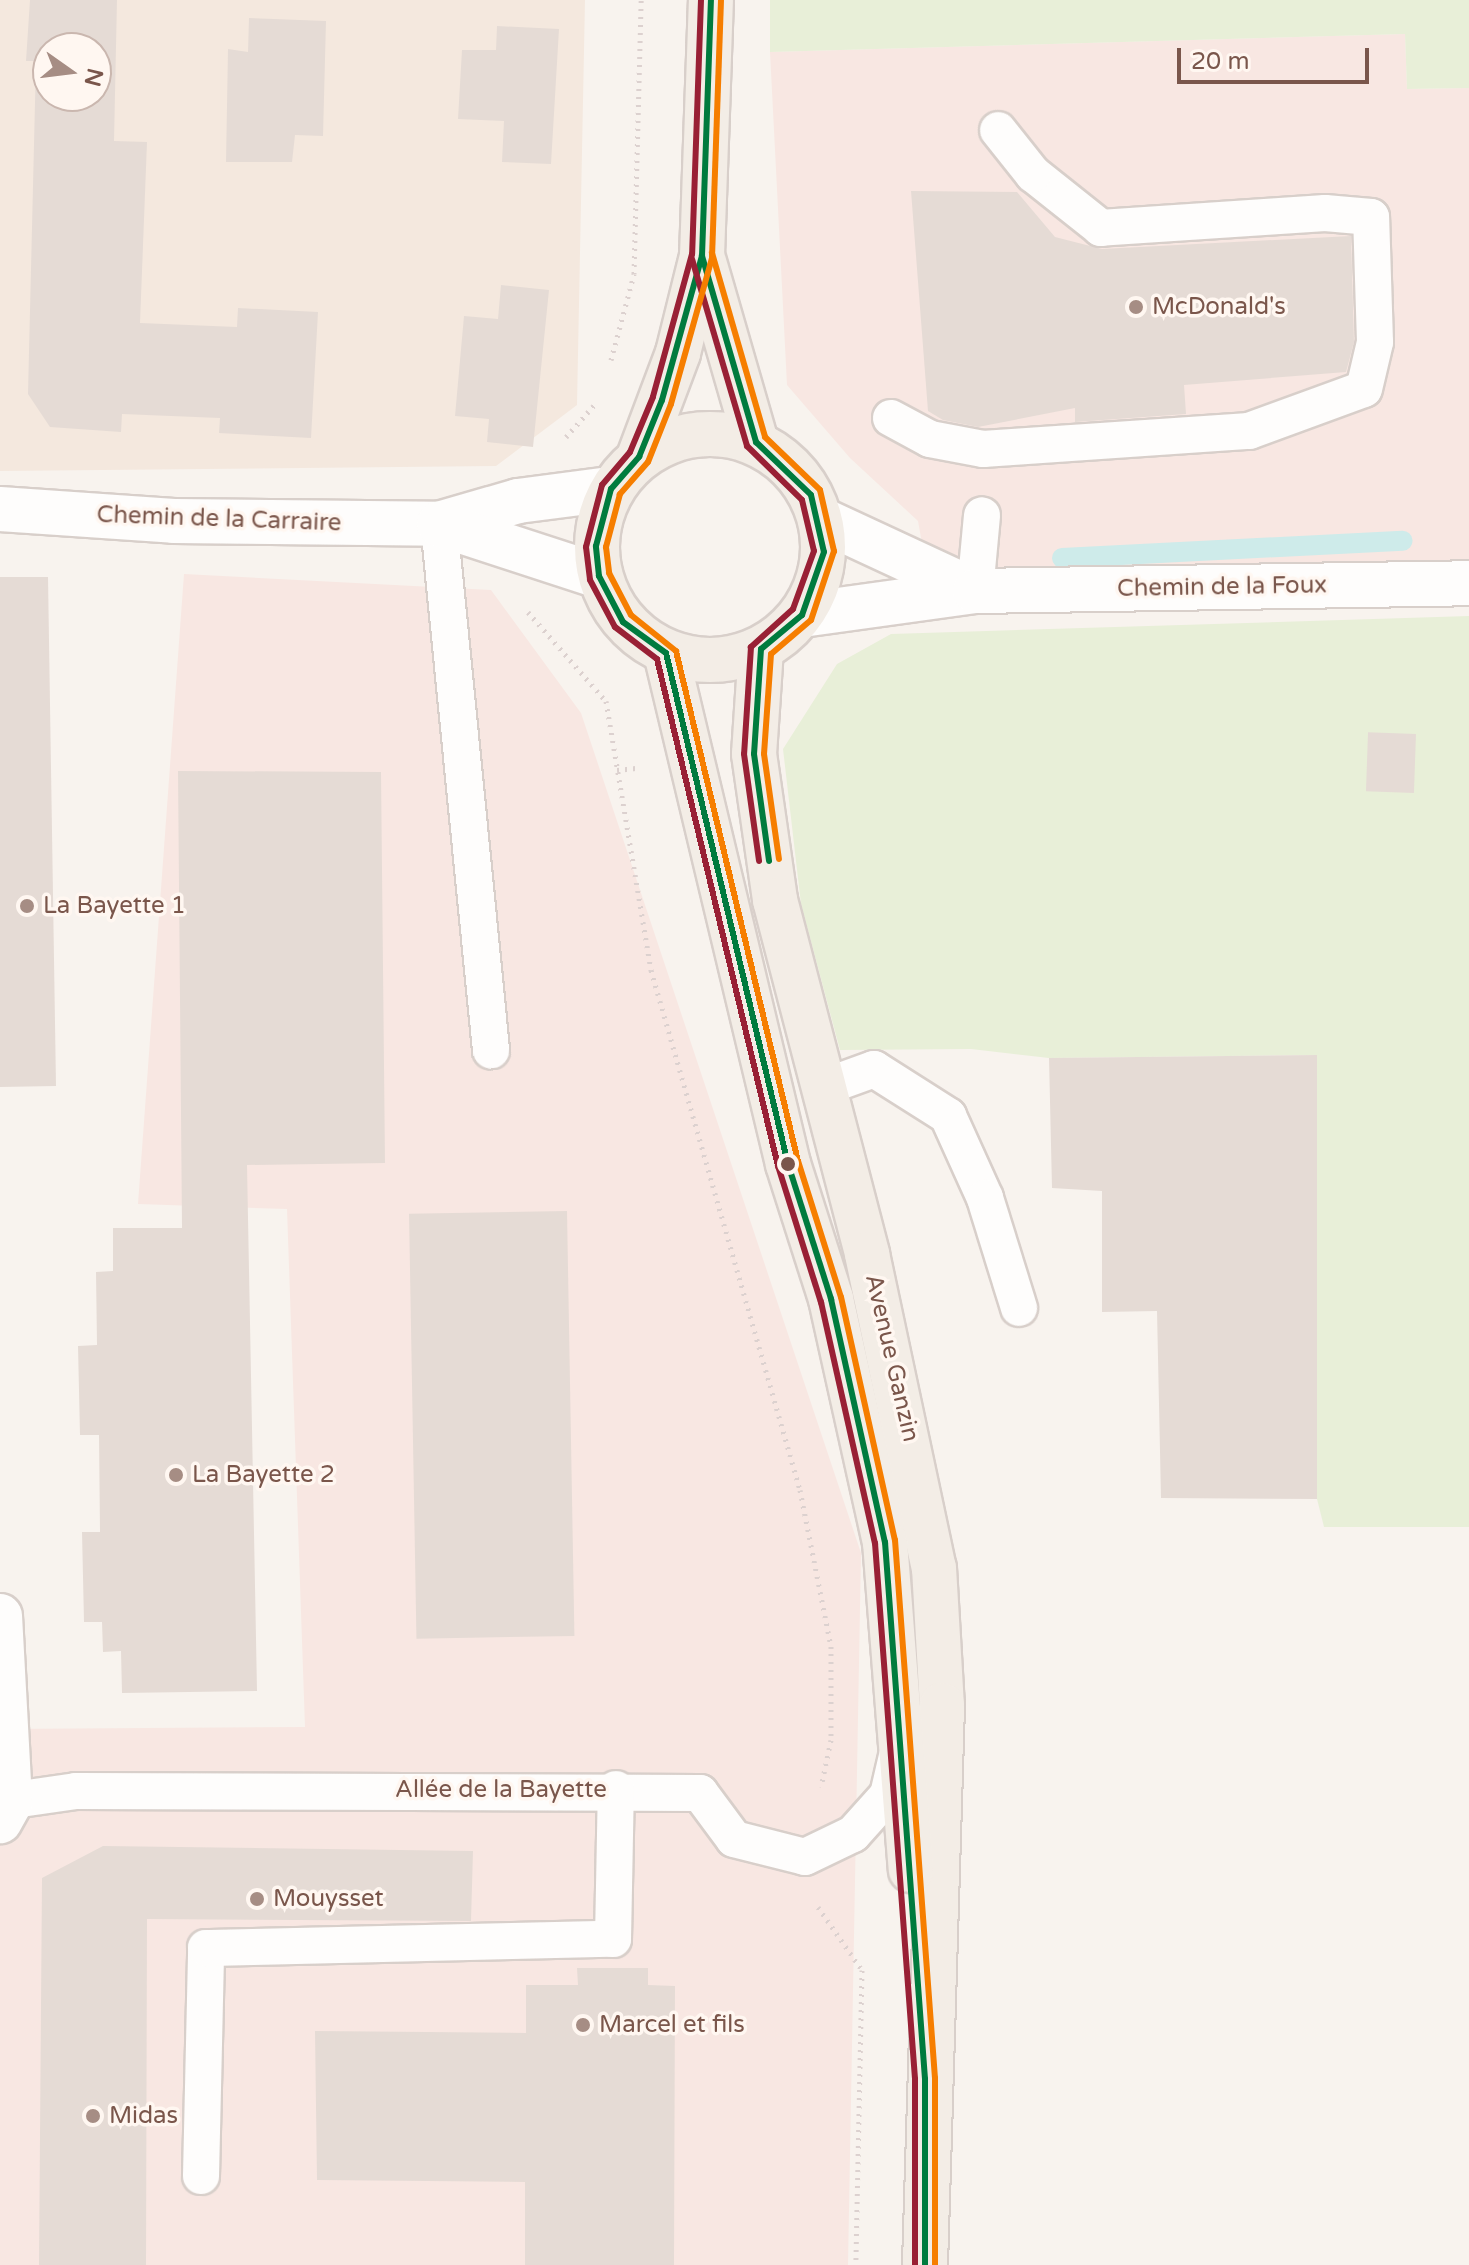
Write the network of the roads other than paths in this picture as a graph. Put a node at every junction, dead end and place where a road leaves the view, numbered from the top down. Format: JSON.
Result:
{"nodes":[{"id":1,"x":711,"y":0,"type":"edge"},
{"id":2,"x":998,"y":130,"type":"dead end"},
{"id":3,"x":702,"y":256,"type":"junction"},
{"id":4,"x":891,"y":418,"type":"dead end"},
{"id":5,"x":756,"y":442,"type":"junction"},
{"id":6,"x":625,"y":473,"type":"junction"},
{"id":7,"x":0,"y":509,"type":"edge"},
{"id":8,"x":982,"y":515,"type":"dead end"},
{"id":9,"x":820,"y":519,"type":"junction"},
{"id":10,"x":439,"y":524,"type":"junction"},
{"id":11,"x":599,"y":576,"type":"junction"},
{"id":12,"x":1469,"y":583,"type":"edge"},
{"id":13,"x":975,"y":591,"type":"junction"},
{"id":14,"x":802,"y":615,"type":"junction"},
{"id":15,"x":761,"y":649,"type":"junction"},
{"id":16,"x":666,"y":653,"type":"junction"},
{"id":17,"x":491,"y":1050,"type":"dead end"},
{"id":18,"x":827,"y":1086,"type":"junction"},
{"id":19,"x":1019,"y":1308,"type":"dead end"},
{"id":20,"x":0,"y":1616,"type":"edge"},
{"id":21,"x":902,"y":1731,"type":"junction"},
{"id":22,"x":616,"y":1789,"type":"junction"},
{"id":23,"x":3,"y":1809,"type":"edge"},
{"id":24,"x":925,"y":2079,"type":"junction"},
{"id":25,"x":201,"y":2176,"type":"dead end"},
{"id":26,"x":925,"y":2265,"type":"edge"}],
"edges":[{"from":1,"to":3,"type":"main road"},
{"from":2,"to":4,"type":"lane"},
{"from":3,"to":5,"type":"main road"},
{"from":3,"to":6,"type":"main road"},
{"from":5,"to":6,"type":"main road"},
{"from":5,"to":9,"type":"main road"},
{"from":6,"to":10,"type":"street","name":"Chemin de la Carraire"},
{"from":6,"to":11,"type":"main road"},
{"from":7,"to":10,"type":"street","name":"Chemin de la Carraire"},
{"from":8,"to":13,"type":"lane"},
{"from":9,"to":13,"type":"street","name":"Chemin de la Foux"},
{"from":9,"to":14,"type":"main road"},
{"from":10,"to":11,"type":"street","name":"Chemin de la Carraire"},
{"from":10,"to":17,"type":"lane"},
{"from":11,"to":16,"type":"main road"},
{"from":12,"to":13,"type":"street","name":"Chemin de la Foux"},
{"from":13,"to":14,"type":"street","name":"Chemin de la Foux"},
{"from":14,"to":15,"type":"main road"},
{"from":15,"to":16,"type":"main road"},
{"from":15,"to":18,"type":"main road","name":"Avenue Ganzin"},
{"from":16,"to":21,"type":"main road","name":"Avenue Ganzin"},
{"from":18,"to":19,"type":"lane"},
{"from":18,"to":24,"type":"main road","name":"Avenue Ganzin"},
{"from":20,"to":23,"type":"street"},
{"from":21,"to":22,"type":"lane","name":"Allée de la Bayette"},
{"from":21,"to":24,"type":"main road","name":"Avenue Ganzin"},
{"from":22,"to":23,"type":"lane","name":"Allée de la Bayette"},
{"from":22,"to":25,"type":"lane"},
{"from":24,"to":26,"type":"main road","name":"Avenue Ganzin"}]}
